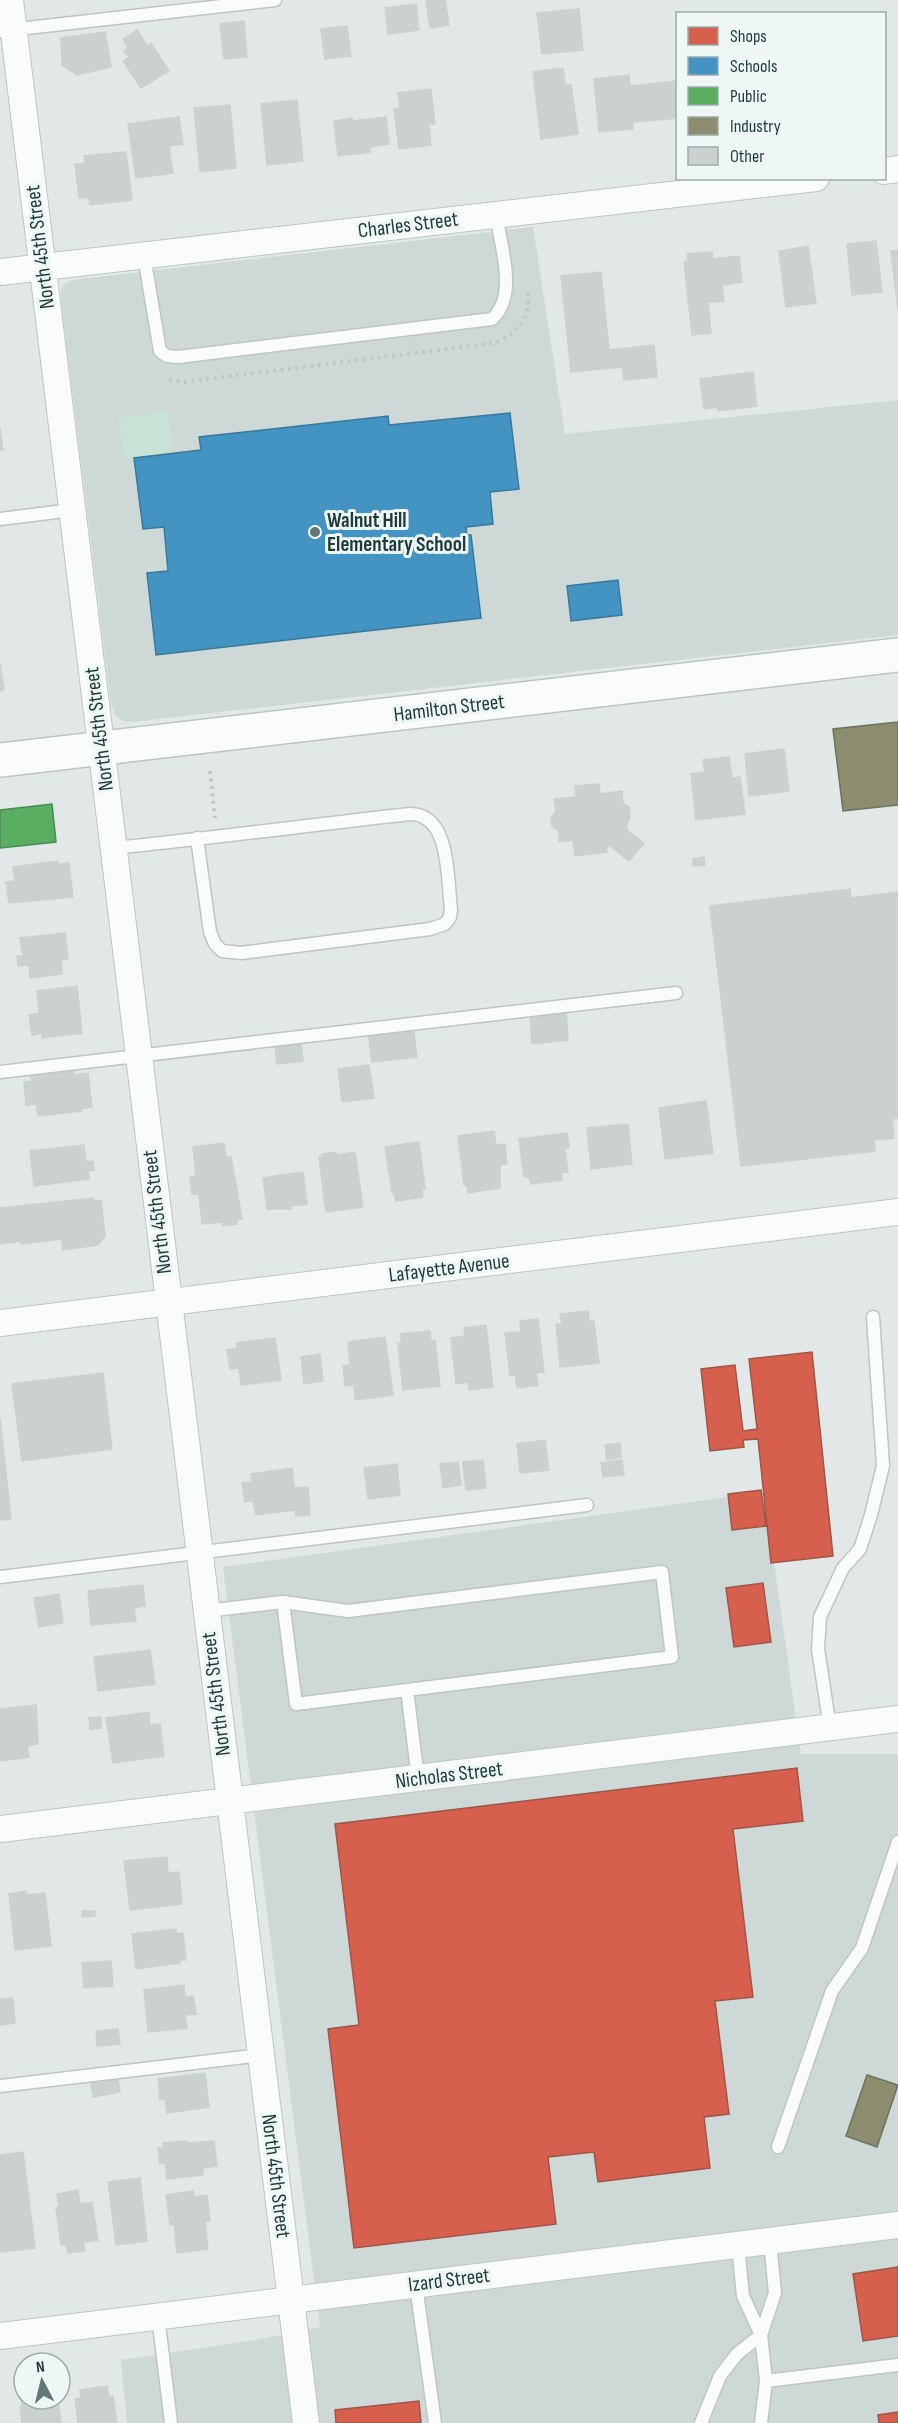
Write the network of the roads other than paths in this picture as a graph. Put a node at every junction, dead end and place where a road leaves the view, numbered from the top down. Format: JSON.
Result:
{"nodes":[{"id":1,"x":10,"y":0,"type":"edge"},
{"id":2,"x":274,"y":0,"type":"edge"},
{"id":3,"x":7,"y":31,"type":"edge"},
{"id":4,"x":799,"y":180,"type":"edge"},
{"id":5,"x":496,"y":215,"type":"junction"},
{"id":6,"x":144,"y":256,"type":"junction"},
{"id":7,"x":42,"y":267,"type":"junction"},
{"id":8,"x":0,"y":272,"type":"edge"},
{"id":9,"x":72,"y":510,"type":"junction"},
{"id":10,"x":0,"y":519,"type":"edge"},
{"id":11,"x":898,"y":655,"type":"edge"},
{"id":12,"x":102,"y":749,"type":"junction"},
{"id":13,"x":0,"y":760,"type":"edge"},
{"id":14,"x":197,"y":838,"type":"junction"},
{"id":15,"x":114,"y":848,"type":"junction"},
{"id":16,"x":676,"y":993,"type":"dead end"},
{"id":17,"x":139,"y":1055,"type":"junction"},
{"id":18,"x":0,"y":1072,"type":"edge"},
{"id":19,"x":898,"y":1212,"type":"edge"},
{"id":20,"x":168,"y":1302,"type":"junction"},
{"id":21,"x":873,"y":1317,"type":"dead end"},
{"id":22,"x":0,"y":1323,"type":"edge"},
{"id":23,"x":588,"y":1505,"type":"dead end"},
{"id":24,"x":199,"y":1553,"type":"junction"},
{"id":25,"x":0,"y":1577,"type":"edge"},
{"id":26,"x":283,"y":1602,"type":"junction"},
{"id":27,"x":206,"y":1611,"type":"junction"},
{"id":28,"x":407,"y":1690,"type":"junction"},
{"id":29,"x":898,"y":1719,"type":"edge"},
{"id":30,"x":830,"y":1728,"type":"junction"},
{"id":31,"x":418,"y":1779,"type":"junction"},
{"id":32,"x":229,"y":1803,"type":"junction"},
{"id":33,"x":0,"y":1829,"type":"edge"},
{"id":34,"x":898,"y":1842,"type":"edge"},
{"id":35,"x":261,"y":2055,"type":"junction"},
{"id":36,"x":0,"y":2086,"type":"edge"},
{"id":37,"x":778,"y":2147,"type":"dead end"},
{"id":38,"x":898,"y":2225,"type":"edge"},
{"id":39,"x":770,"y":2241,"type":"junction"},
{"id":40,"x":738,"y":2245,"type":"junction"},
{"id":41,"x":417,"y":2284,"type":"junction"},
{"id":42,"x":291,"y":2300,"type":"junction"},
{"id":43,"x":158,"y":2316,"type":"junction"},
{"id":44,"x":761,"y":2335,"type":"junction"},
{"id":45,"x":0,"y":2336,"type":"edge"},
{"id":46,"x":898,"y":2365,"type":"edge"},
{"id":47,"x":766,"y":2381,"type":"junction"},
{"id":48,"x":171,"y":2423,"type":"edge"},
{"id":49,"x":306,"y":2423,"type":"edge"},
{"id":50,"x":435,"y":2423,"type":"edge"},
{"id":51,"x":701,"y":2423,"type":"edge"},
{"id":52,"x":761,"y":2423,"type":"edge"}],
"edges":[{"from":1,"to":3,"type":"street","name":"North 45th Street"},
{"from":2,"to":3,"type":"lane"},
{"from":3,"to":7,"type":"street","name":"North 45th Street"},
{"from":4,"to":5,"type":"street","name":"Charles Street"},
{"from":5,"to":6,"type":"street","name":"Charles Street"},
{"from":5,"to":6,"type":"lane"},
{"from":6,"to":7,"type":"street","name":"Charles Street"},
{"from":7,"to":8,"type":"street","name":"Charles Street"},
{"from":7,"to":9,"type":"street","name":"North 45th Street"},
{"from":9,"to":10,"type":"lane"},
{"from":9,"to":12,"type":"street","name":"North 45th Street"},
{"from":11,"to":12,"type":"main road","name":"Hamilton Street"},
{"from":12,"to":13,"type":"main road","name":"Hamilton Street"},
{"from":12,"to":15,"type":"street","name":"North 45th Street"},
{"from":14,"to":14,"type":"lane"},
{"from":14,"to":15,"type":"lane"},
{"from":15,"to":17,"type":"street","name":"North 45th Street"},
{"from":16,"to":17,"type":"lane"},
{"from":17,"to":18,"type":"lane"},
{"from":17,"to":20,"type":"street","name":"North 45th Street"},
{"from":19,"to":20,"type":"street","name":"Lafayette Avenue"},
{"from":20,"to":22,"type":"street","name":"Lafayette Avenue"},
{"from":20,"to":24,"type":"street","name":"North 45th Street"},
{"from":21,"to":30,"type":"lane"},
{"from":23,"to":24,"type":"lane"},
{"from":24,"to":25,"type":"lane"},
{"from":24,"to":27,"type":"street","name":"North 45th Street"},
{"from":26,"to":27,"type":"lane"},
{"from":26,"to":28,"type":"lane"},
{"from":26,"to":28,"type":"lane"},
{"from":27,"to":32,"type":"street","name":"North 45th Street"},
{"from":28,"to":31,"type":"lane"},
{"from":29,"to":30,"type":"street","name":"Nicholas Street"},
{"from":30,"to":31,"type":"street","name":"Nicholas Street"},
{"from":31,"to":32,"type":"street","name":"Nicholas Street"},
{"from":32,"to":33,"type":"street","name":"Nicholas Street"},
{"from":32,"to":35,"type":"street","name":"North 45th Street"},
{"from":34,"to":37,"type":"lane"},
{"from":35,"to":36,"type":"lane"},
{"from":35,"to":42,"type":"street","name":"North 45th Street"},
{"from":38,"to":39,"type":"street","name":"Izard Street"},
{"from":39,"to":40,"type":"street","name":"Izard Street"},
{"from":39,"to":44,"type":"lane"},
{"from":40,"to":41,"type":"street","name":"Izard Street"},
{"from":40,"to":44,"type":"lane"},
{"from":41,"to":42,"type":"street","name":"Izard Street"},
{"from":41,"to":50,"type":"lane"},
{"from":42,"to":43,"type":"street","name":"Izard Street"},
{"from":42,"to":49,"type":"street","name":"North 45th Street"},
{"from":43,"to":45,"type":"street","name":"Izard Street"},
{"from":43,"to":48,"type":"lane"},
{"from":44,"to":47,"type":"lane"},
{"from":44,"to":51,"type":"lane"},
{"from":46,"to":47,"type":"lane"},
{"from":47,"to":52,"type":"lane"}]}
